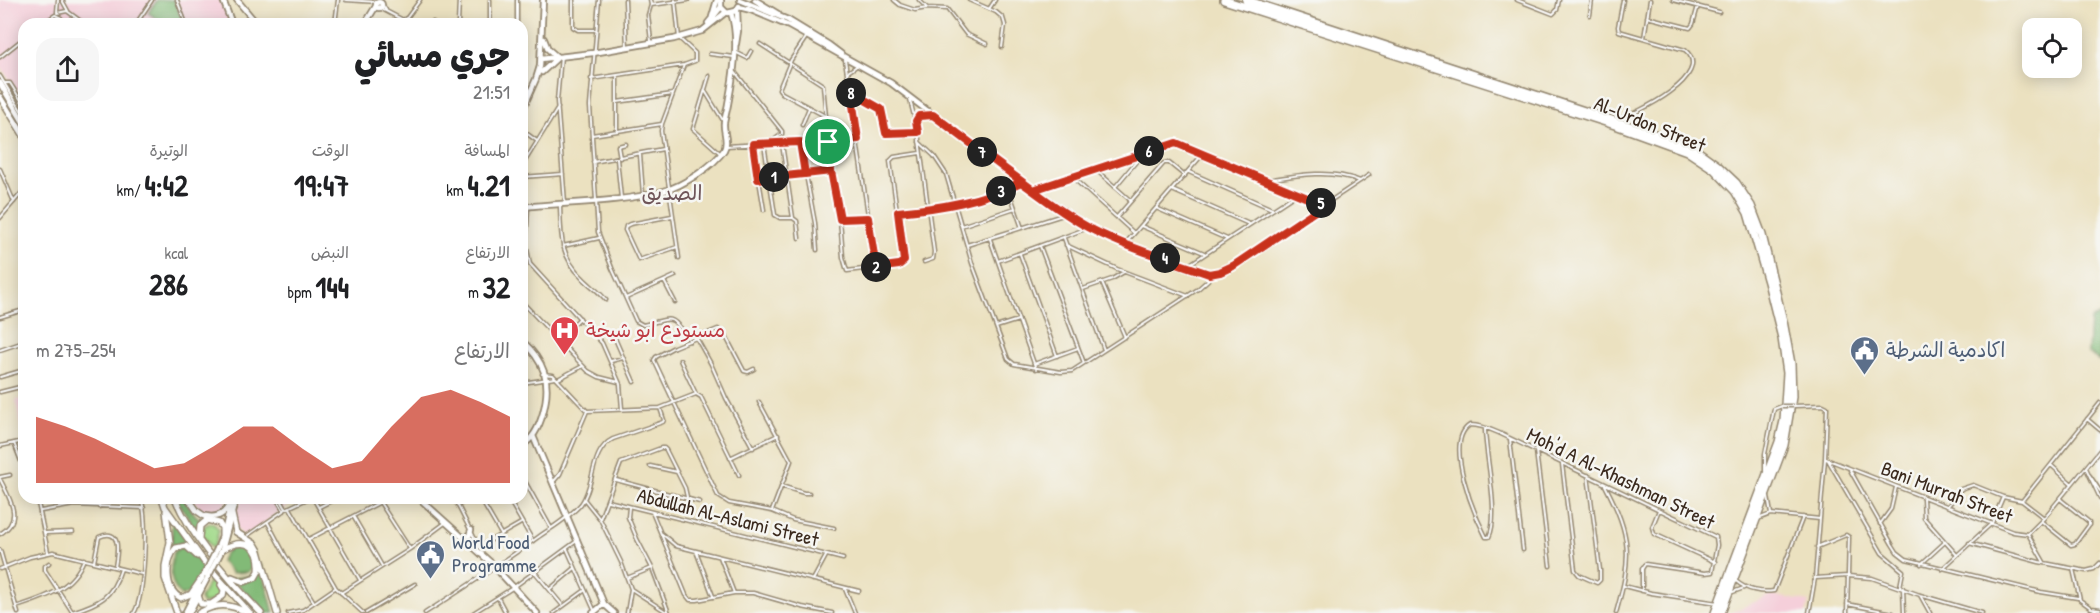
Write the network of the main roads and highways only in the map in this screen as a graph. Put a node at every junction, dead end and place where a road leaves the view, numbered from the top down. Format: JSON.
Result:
{"nodes":[{"id":1,"x":1224,"y":0,"type":"edge"},
{"id":2,"x":1246,"y":0,"type":"edge"},
{"id":3,"x":3,"y":83,"type":"edge"},
{"id":4,"x":1,"y":100,"type":"edge"},
{"id":5,"x":18,"y":112,"type":"edge"},
{"id":6,"x":18,"y":127,"type":"edge"},
{"id":7,"x":164,"y":504,"type":"edge"},
{"id":8,"x":178,"y":504,"type":"edge"},
{"id":9,"x":192,"y":505,"type":"joint"},
{"id":10,"x":165,"y":507,"type":"junction"},
{"id":11,"x":181,"y":513,"type":"junction"},
{"id":12,"x":232,"y":514,"type":"road end"},
{"id":13,"x":212,"y":520,"type":"junction"},
{"id":14,"x":222,"y":537,"type":"road end"},
{"id":15,"x":200,"y":540,"type":"junction"},
{"id":16,"x":220,"y":550,"type":"road end"},
{"id":17,"x":205,"y":563,"type":"junction"},
{"id":18,"x":224,"y":571,"type":"junction"},
{"id":19,"x":205,"y":577,"type":"road end"},
{"id":20,"x":218,"y":578,"type":"junction"},
{"id":21,"x":198,"y":595,"type":"road end"},
{"id":22,"x":177,"y":613,"type":"edge"},
{"id":23,"x":199,"y":613,"type":"edge"},
{"id":24,"x":249,"y":613,"type":"edge"},
{"id":25,"x":261,"y":613,"type":"edge"},
{"id":26,"x":277,"y":613,"type":"edge"},
{"id":27,"x":1715,"y":613,"type":"edge"},
{"id":28,"x":1721,"y":613,"type":"edge"}],
"edges":[{"from":1,"to":27,"type":"highway","name":"Al-Urdon Street"},
{"from":2,"to":28,"type":"highway","name":"Al-Urdon Street"},
{"from":3,"to":5,"type":"main road"},
{"from":4,"to":6,"type":"main road"},
{"from":7,"to":10,"type":"main road"},
{"from":8,"to":11,"type":"main road"},
{"from":9,"to":11,"type":"main road"},
{"from":9,"to":13,"type":"main road"},
{"from":10,"to":17,"type":"main road"},
{"from":10,"to":22,"type":"main road"},
{"from":11,"to":15,"type":"main road"},
{"from":12,"to":26,"type":"main road"},
{"from":13,"to":14,"type":"main road"},
{"from":13,"to":15,"type":"main road"},
{"from":15,"to":18,"type":"main road"},
{"from":16,"to":18,"type":"main road"},
{"from":17,"to":19,"type":"main road"},
{"from":17,"to":20,"type":"main road"},
{"from":18,"to":25,"type":"main road"},
{"from":20,"to":21,"type":"main road"},
{"from":20,"to":24,"type":"main road"},
{"from":23,"to":24,"type":"main road"}]}
